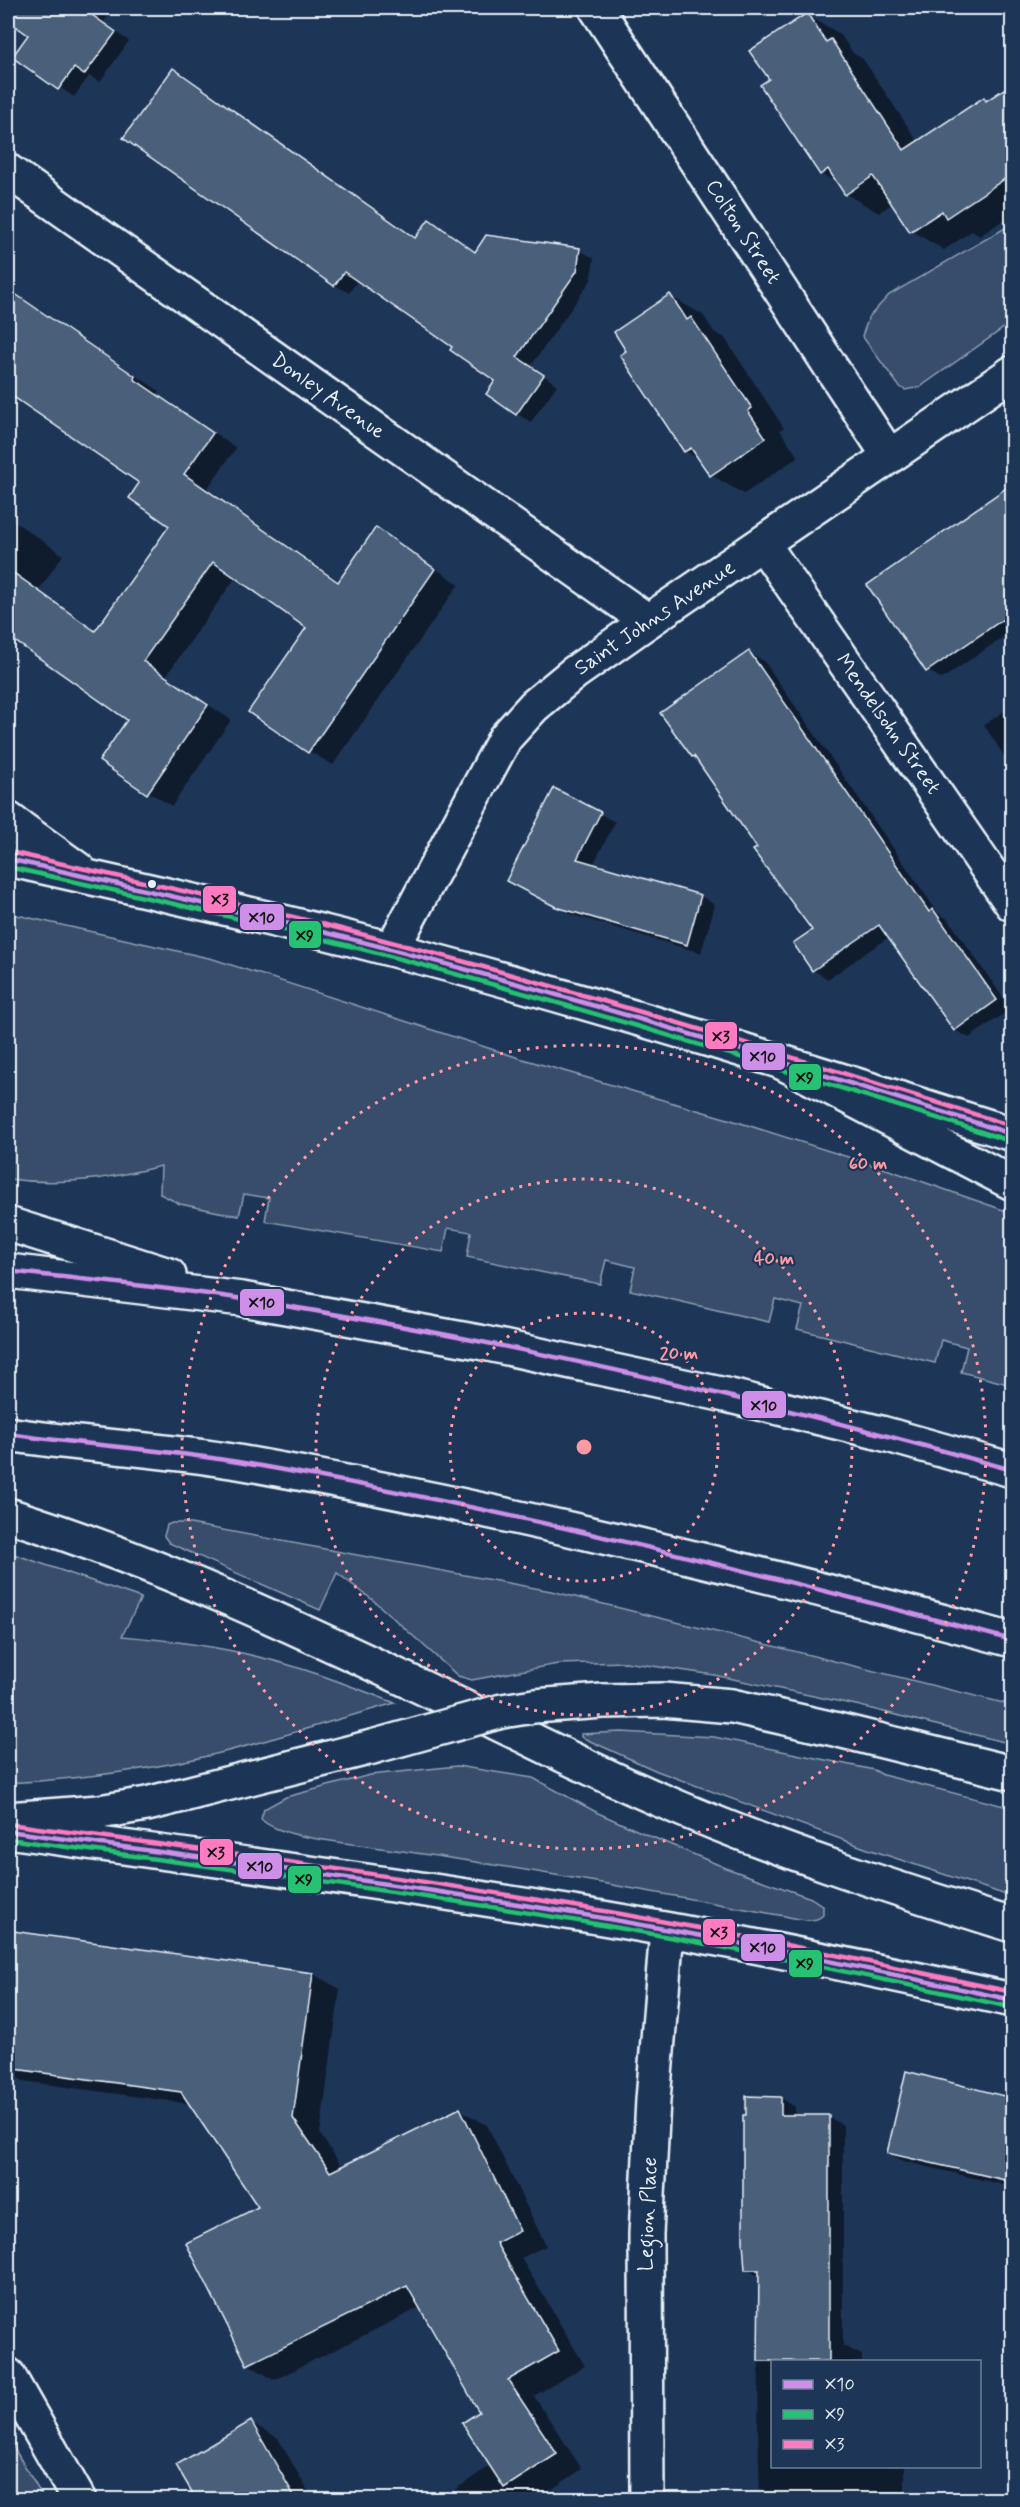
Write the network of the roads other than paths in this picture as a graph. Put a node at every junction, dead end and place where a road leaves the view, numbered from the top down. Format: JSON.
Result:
{"nodes":[{"id":1,"x":596,"y":8,"type":"edge"},
{"id":2,"x":8,"y":171,"type":"edge"},
{"id":3,"x":1012,"y":373,"type":"edge"},
{"id":4,"x":890,"y":456,"type":"junction"},
{"id":5,"x":763,"y":544,"type":"junction"},
{"id":6,"x":648,"y":621,"type":"junction"},
{"id":7,"x":8,"y":819,"type":"edge"},
{"id":8,"x":8,"y":859,"type":"edge"},
{"id":9,"x":91,"y":878,"type":"junction"},
{"id":10,"x":1012,"y":904,"type":"edge"},
{"id":11,"x":392,"y":949,"type":"junction"},
{"id":12,"x":781,"y":1062,"type":"junction"},
{"id":13,"x":1012,"y":1134,"type":"edge"},
{"id":14,"x":1012,"y":1183,"type":"edge"},
{"id":15,"x":8,"y":1224,"type":"edge"},
{"id":16,"x":8,"y":1271,"type":"edge"},
{"id":17,"x":242,"y":1299,"type":"junction"},
{"id":18,"x":8,"y":1434,"type":"edge"},
{"id":19,"x":1012,"y":1470,"type":"edge"},
{"id":20,"x":8,"y":1515,"type":"edge"},
{"id":21,"x":1012,"y":1640,"type":"edge"},
{"id":22,"x":1012,"y":1773,"type":"edge"},
{"id":23,"x":8,"y":1820,"type":"edge"},
{"id":24,"x":8,"y":1831,"type":"edge"},
{"id":25,"x":1012,"y":1925,"type":"edge"},
{"id":26,"x":667,"y":1930,"type":"junction"},
{"id":27,"x":1012,"y":2000,"type":"edge"},
{"id":28,"x":8,"y":2376,"type":"edge"},
{"id":29,"x":80,"y":2499,"type":"edge"},
{"id":30,"x":647,"y":2499,"type":"edge"}],
"edges":[{"from":1,"to":4,"type":"main road","name":"Colton Street"},
{"from":2,"to":6,"type":"main road","name":"Donley Avenue"},
{"from":3,"to":4,"type":"main road","name":"Saint Johns Avenue"},
{"from":4,"to":5,"type":"main road","name":"Saint Johns Avenue"},
{"from":5,"to":6,"type":"main road","name":"Saint Johns Avenue"},
{"from":5,"to":10,"type":"main road","name":"Mendelsohn Street"},
{"from":6,"to":11,"type":"main road","name":"Saint Johns Avenue"},
{"from":7,"to":9,"type":"main road"},
{"from":8,"to":9,"type":"main road"},
{"from":9,"to":11,"type":"main road"},
{"from":11,"to":12,"type":"main road"},
{"from":12,"to":13,"type":"main road"},
{"from":12,"to":14,"type":"main road"},
{"from":15,"to":17,"type":"main road"},
{"from":16,"to":17,"type":"main road"},
{"from":17,"to":19,"type":"main road"},
{"from":18,"to":21,"type":"main road"},
{"from":20,"to":25,"type":"main road"},
{"from":22,"to":23,"type":"main road","bridge":true},
{"from":24,"to":26,"type":"main road"},
{"from":26,"to":27,"type":"main road"},
{"from":26,"to":30,"type":"main road","name":"Legion Place"},
{"from":28,"to":29,"type":"main road"}]}
